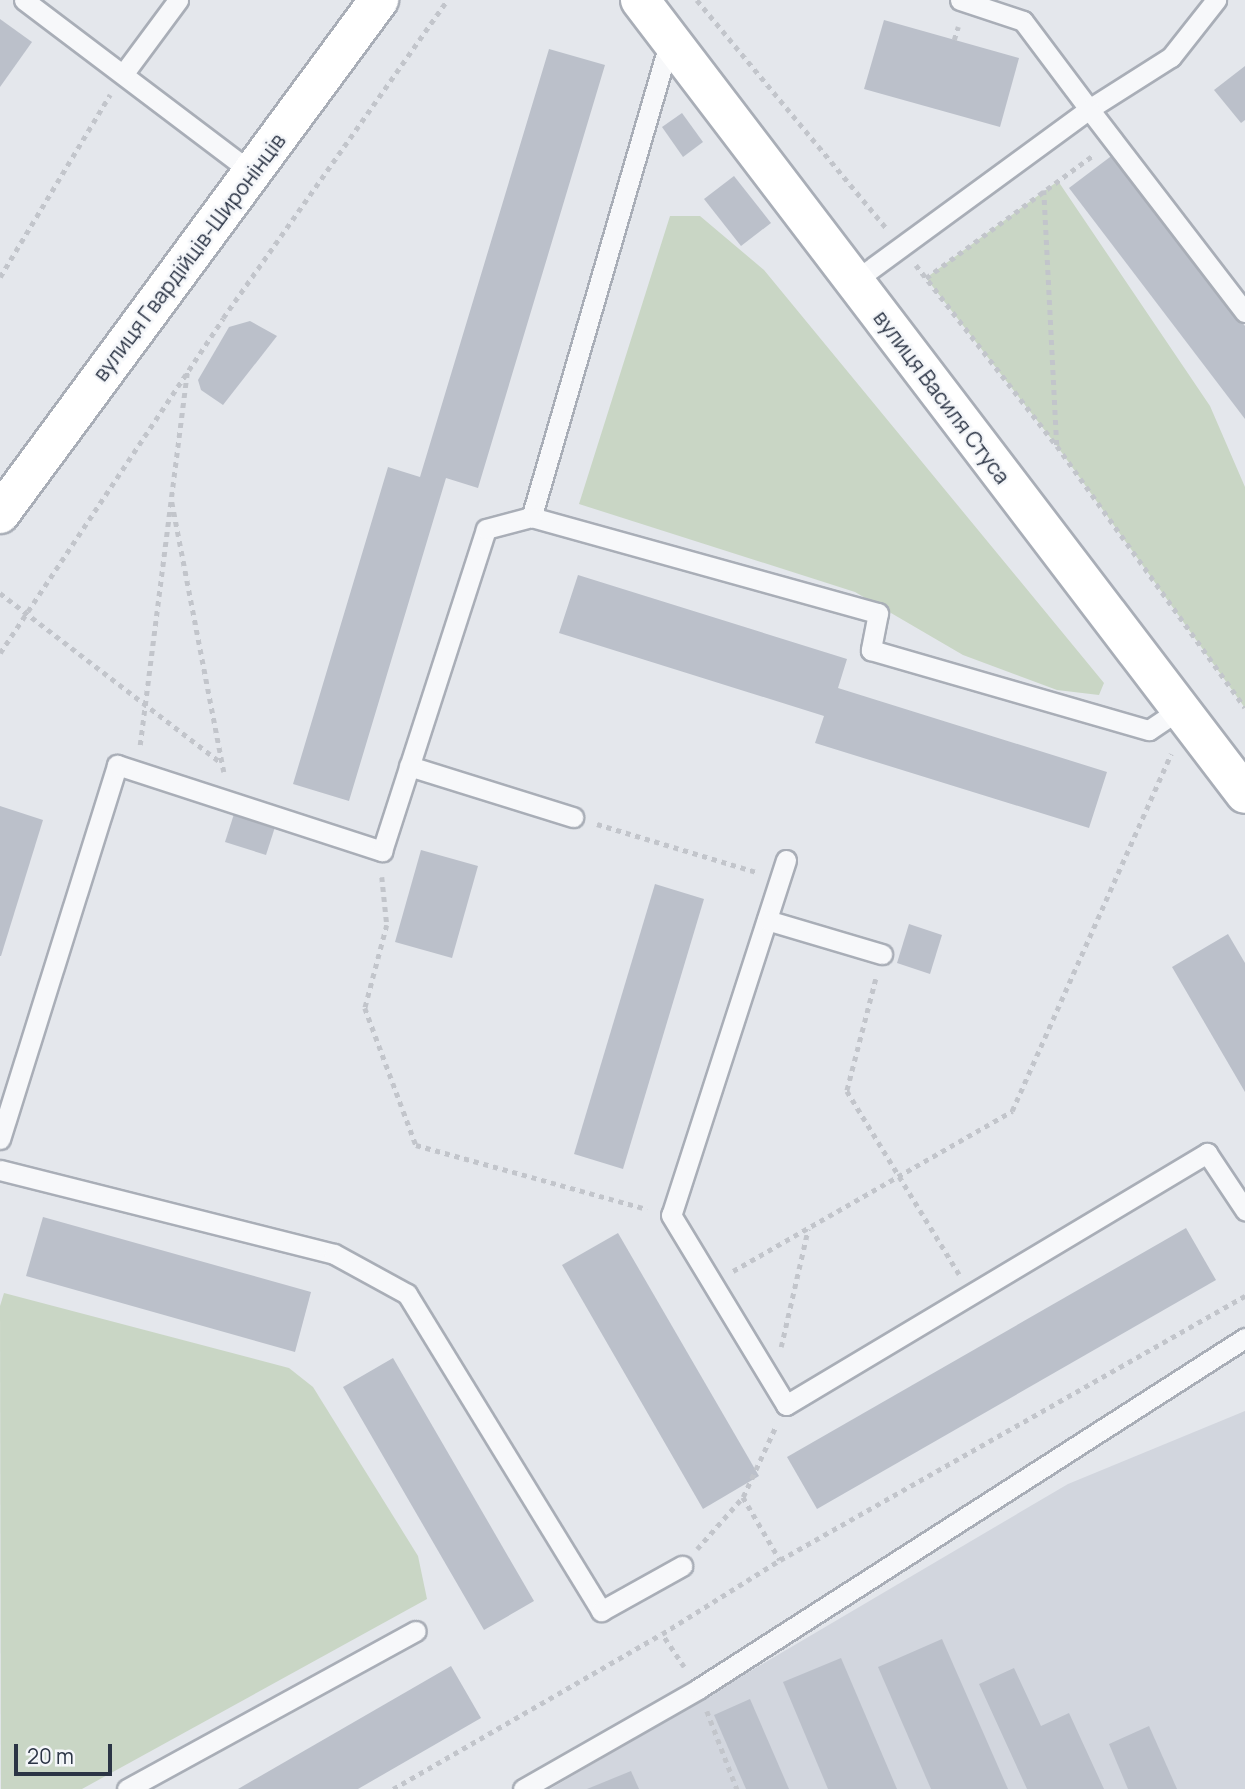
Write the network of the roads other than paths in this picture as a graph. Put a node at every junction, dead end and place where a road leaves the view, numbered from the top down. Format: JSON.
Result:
{"nodes":[{"id":1,"x":24,"y":0,"type":"edge"},
{"id":2,"x":178,"y":0,"type":"edge"},
{"id":3,"x":379,"y":0,"type":"edge"},
{"id":4,"x":640,"y":0,"type":"edge"},
{"id":5,"x":960,"y":0,"type":"edge"},
{"id":6,"x":1216,"y":0,"type":"edge"},
{"id":7,"x":670,"y":40,"type":"junction"},
{"id":8,"x":124,"y":73,"type":"junction"},
{"id":9,"x":1089,"y":109,"type":"junction"},
{"id":10,"x":254,"y":174,"type":"junction"},
{"id":11,"x":853,"y":282,"type":"junction"},
{"id":12,"x":1245,"y":312,"type":"edge"},
{"id":13,"x":0,"y":514,"type":"edge"},
{"id":14,"x":531,"y":517,"type":"junction"},
{"id":15,"x":1183,"y":713,"type":"junction"},
{"id":16,"x":410,"y":766,"type":"junction"},
{"id":17,"x":1245,"y":794,"type":"edge"},
{"id":18,"x":573,"y":817,"type":"road end"},
{"id":19,"x":783,"y":870,"type":"road end"},
{"id":20,"x":767,"y":920,"type":"junction"},
{"id":21,"x":882,"y":954,"type":"road end"},
{"id":22,"x":0,"y":1139,"type":"edge"},
{"id":23,"x":0,"y":1170,"type":"edge"},
{"id":24,"x":1245,"y":1210,"type":"edge"},
{"id":25,"x":1245,"y":1338,"type":"edge"},
{"id":26,"x":682,"y":1566,"type":"road end"},
{"id":27,"x":416,"y":1631,"type":"dead end"},
{"id":28,"x":127,"y":1789,"type":"edge"},
{"id":29,"x":523,"y":1789,"type":"edge"}],
"edges":[{"from":1,"to":8,"type":"lane"},
{"from":2,"to":8,"type":"lane"},
{"from":3,"to":10,"type":"street","name":"вулиця Гвардійців-Широнінців"},
{"from":4,"to":7,"type":"street","name":"вулиця Василя Стуса"},
{"from":5,"to":9,"type":"lane"},
{"from":6,"to":9,"type":"lane"},
{"from":7,"to":11,"type":"street","name":"вулиця Василя Стуса"},
{"from":7,"to":14,"type":"lane"},
{"from":8,"to":10,"type":"lane"},
{"from":9,"to":11,"type":"lane"},
{"from":9,"to":12,"type":"lane"},
{"from":10,"to":13,"type":"street","name":"вулиця Гвардійців-Широнінців"},
{"from":11,"to":15,"type":"street","name":"вулиця Василя Стуса"},
{"from":14,"to":15,"type":"lane"},
{"from":14,"to":16,"type":"lane"},
{"from":15,"to":17,"type":"street","name":"вулиця Василя Стуса"},
{"from":16,"to":18,"type":"lane"},
{"from":16,"to":22,"type":"lane"},
{"from":19,"to":20,"type":"lane"},
{"from":20,"to":21,"type":"lane"},
{"from":20,"to":24,"type":"lane"},
{"from":23,"to":26,"type":"lane"},
{"from":25,"to":29,"type":"lane"},
{"from":27,"to":28,"type":"lane"}]}
